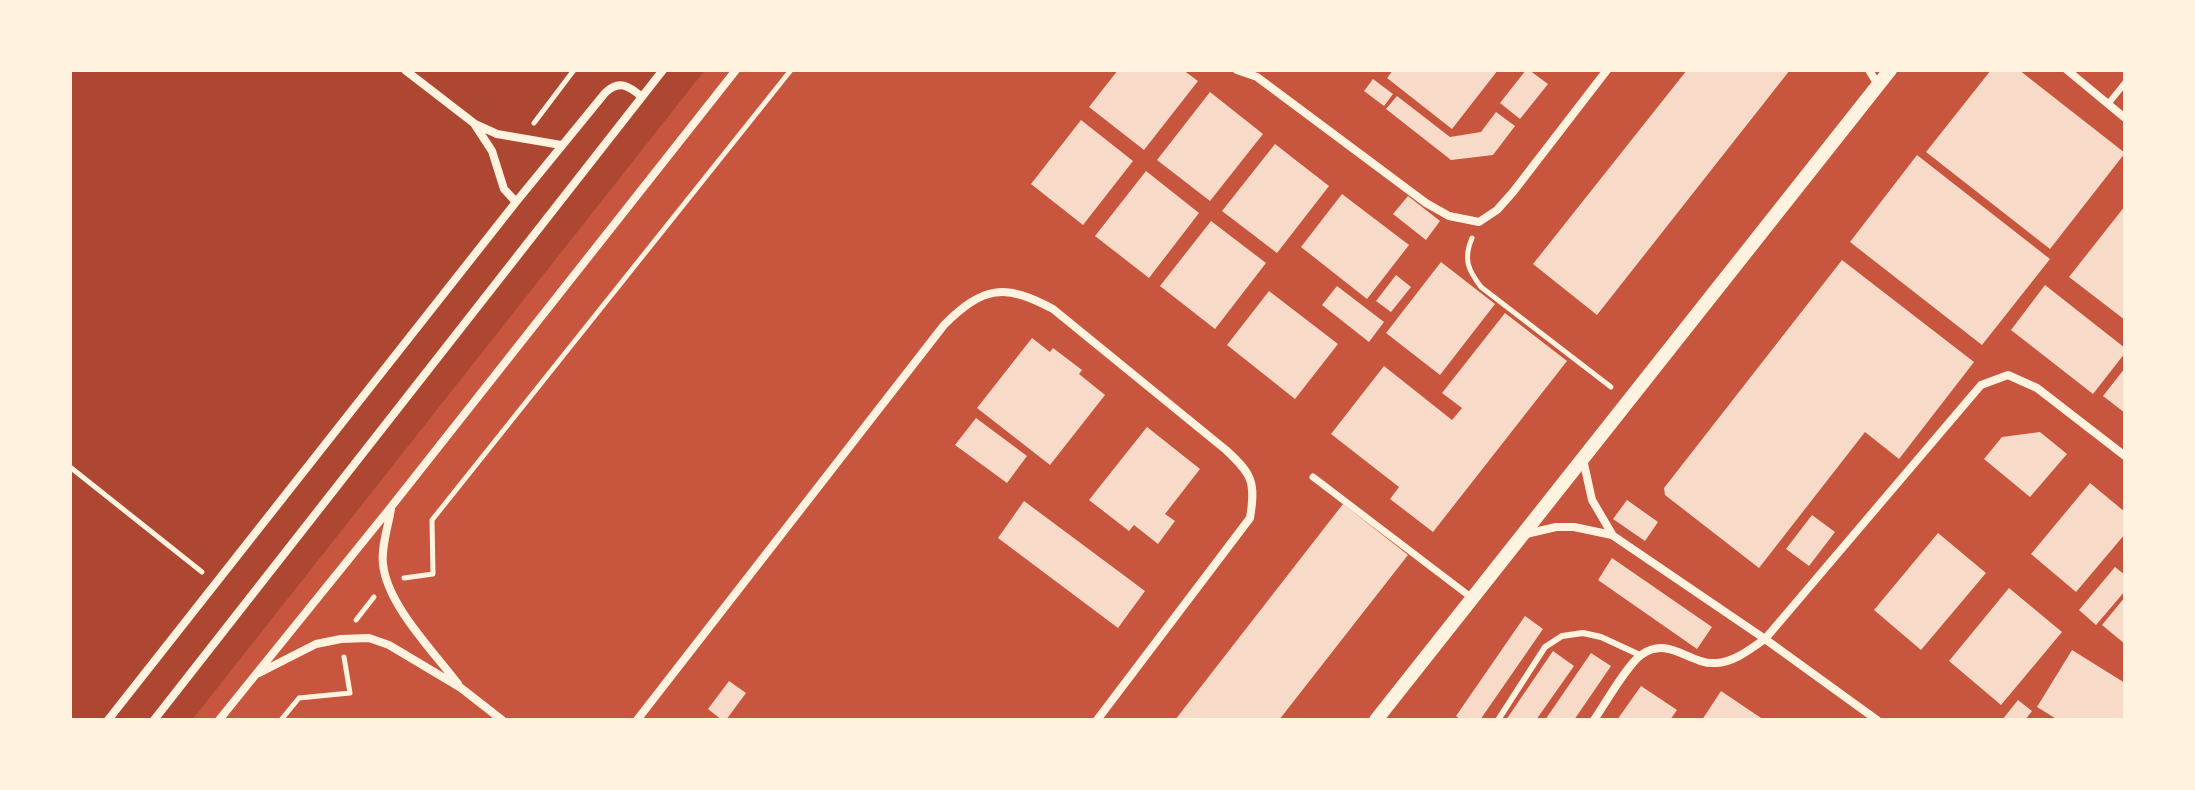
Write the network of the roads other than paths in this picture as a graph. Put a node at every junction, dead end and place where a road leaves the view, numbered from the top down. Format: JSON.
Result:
{"nodes":[{"id":1,"x":405,"y":70,"type":"edge"},
{"id":2,"x":663,"y":70,"type":"edge"},
{"id":3,"x":736,"y":70,"type":"edge"},
{"id":4,"x":1237,"y":70,"type":"edge"},
{"id":5,"x":1607,"y":70,"type":"edge"},
{"id":6,"x":1869,"y":70,"type":"edge"},
{"id":7,"x":1890,"y":70,"type":"edge"},
{"id":8,"x":2067,"y":70,"type":"edge"},
{"id":9,"x":1255,"y":74,"type":"edge"},
{"id":10,"x":2125,"y":83,"type":"edge"},
{"id":11,"x":1878,"y":85,"type":"junction"},
{"id":12,"x":642,"y":97,"type":"junction"},
{"id":13,"x":2108,"y":104,"type":"junction"},
{"id":14,"x":2125,"y":118,"type":"edge"},
{"id":15,"x":475,"y":124,"type":"junction"},
{"id":16,"x":561,"y":145,"type":"junction"},
{"id":17,"x":516,"y":202,"type":"junction"},
{"id":18,"x":2125,"y":456,"type":"edge"},
{"id":19,"x":1583,"y":458,"type":"junction"},
{"id":20,"x":1313,"y":477,"type":"dead end"},
{"id":21,"x":391,"y":507,"type":"junction"},
{"id":22,"x":1612,"y":535,"type":"junction"},
{"id":23,"x":1522,"y":536,"type":"junction"},
{"id":24,"x":1472,"y":598,"type":"junction"},
{"id":25,"x":1765,"y":639,"type":"junction"},
{"id":26,"x":1640,"y":655,"type":"junction"},
{"id":27,"x":255,"y":675,"type":"junction"},
{"id":28,"x":461,"y":688,"type":"junction"},
{"id":29,"x":108,"y":720,"type":"edge"},
{"id":30,"x":154,"y":720,"type":"edge"},
{"id":31,"x":219,"y":720,"type":"edge"},
{"id":32,"x":502,"y":720,"type":"edge"},
{"id":33,"x":637,"y":720,"type":"edge"},
{"id":34,"x":1097,"y":720,"type":"edge"},
{"id":35,"x":1376,"y":720,"type":"edge"},
{"id":36,"x":1498,"y":720,"type":"edge"},
{"id":37,"x":1594,"y":720,"type":"edge"},
{"id":38,"x":1877,"y":720,"type":"edge"}],
"edges":[{"from":1,"to":15,"type":"street"},
{"from":2,"to":12,"type":"street"},
{"from":3,"to":21,"type":"street"},
{"from":4,"to":9,"type":"street"},
{"from":5,"to":9,"type":"street"},
{"from":6,"to":11,"type":"street"},
{"from":7,"to":11,"type":"street"},
{"from":8,"to":13,"type":"street"},
{"from":10,"to":13,"type":"lane"},
{"from":11,"to":19,"type":"street"},
{"from":12,"to":16,"type":"street"},
{"from":12,"to":30,"type":"street"},
{"from":13,"to":14,"type":"street"},
{"from":15,"to":16,"type":"street"},
{"from":15,"to":17,"type":"street"},
{"from":16,"to":17,"type":"street"},
{"from":17,"to":29,"type":"street"},
{"from":18,"to":25,"type":"street"},
{"from":19,"to":22,"type":"street"},
{"from":19,"to":23,"type":"street"},
{"from":20,"to":24,"type":"street"},
{"from":21,"to":27,"type":"street"},
{"from":21,"to":28,"type":"street"},
{"from":22,"to":23,"type":"street"},
{"from":22,"to":25,"type":"street"},
{"from":23,"to":24,"type":"street"},
{"from":24,"to":35,"type":"street"},
{"from":25,"to":26,"type":"street"},
{"from":25,"to":38,"type":"street"},
{"from":26,"to":36,"type":"lane"},
{"from":26,"to":37,"type":"street"},
{"from":27,"to":28,"type":"street"},
{"from":27,"to":31,"type":"street"},
{"from":28,"to":32,"type":"street"},
{"from":33,"to":34,"type":"street"}]}
